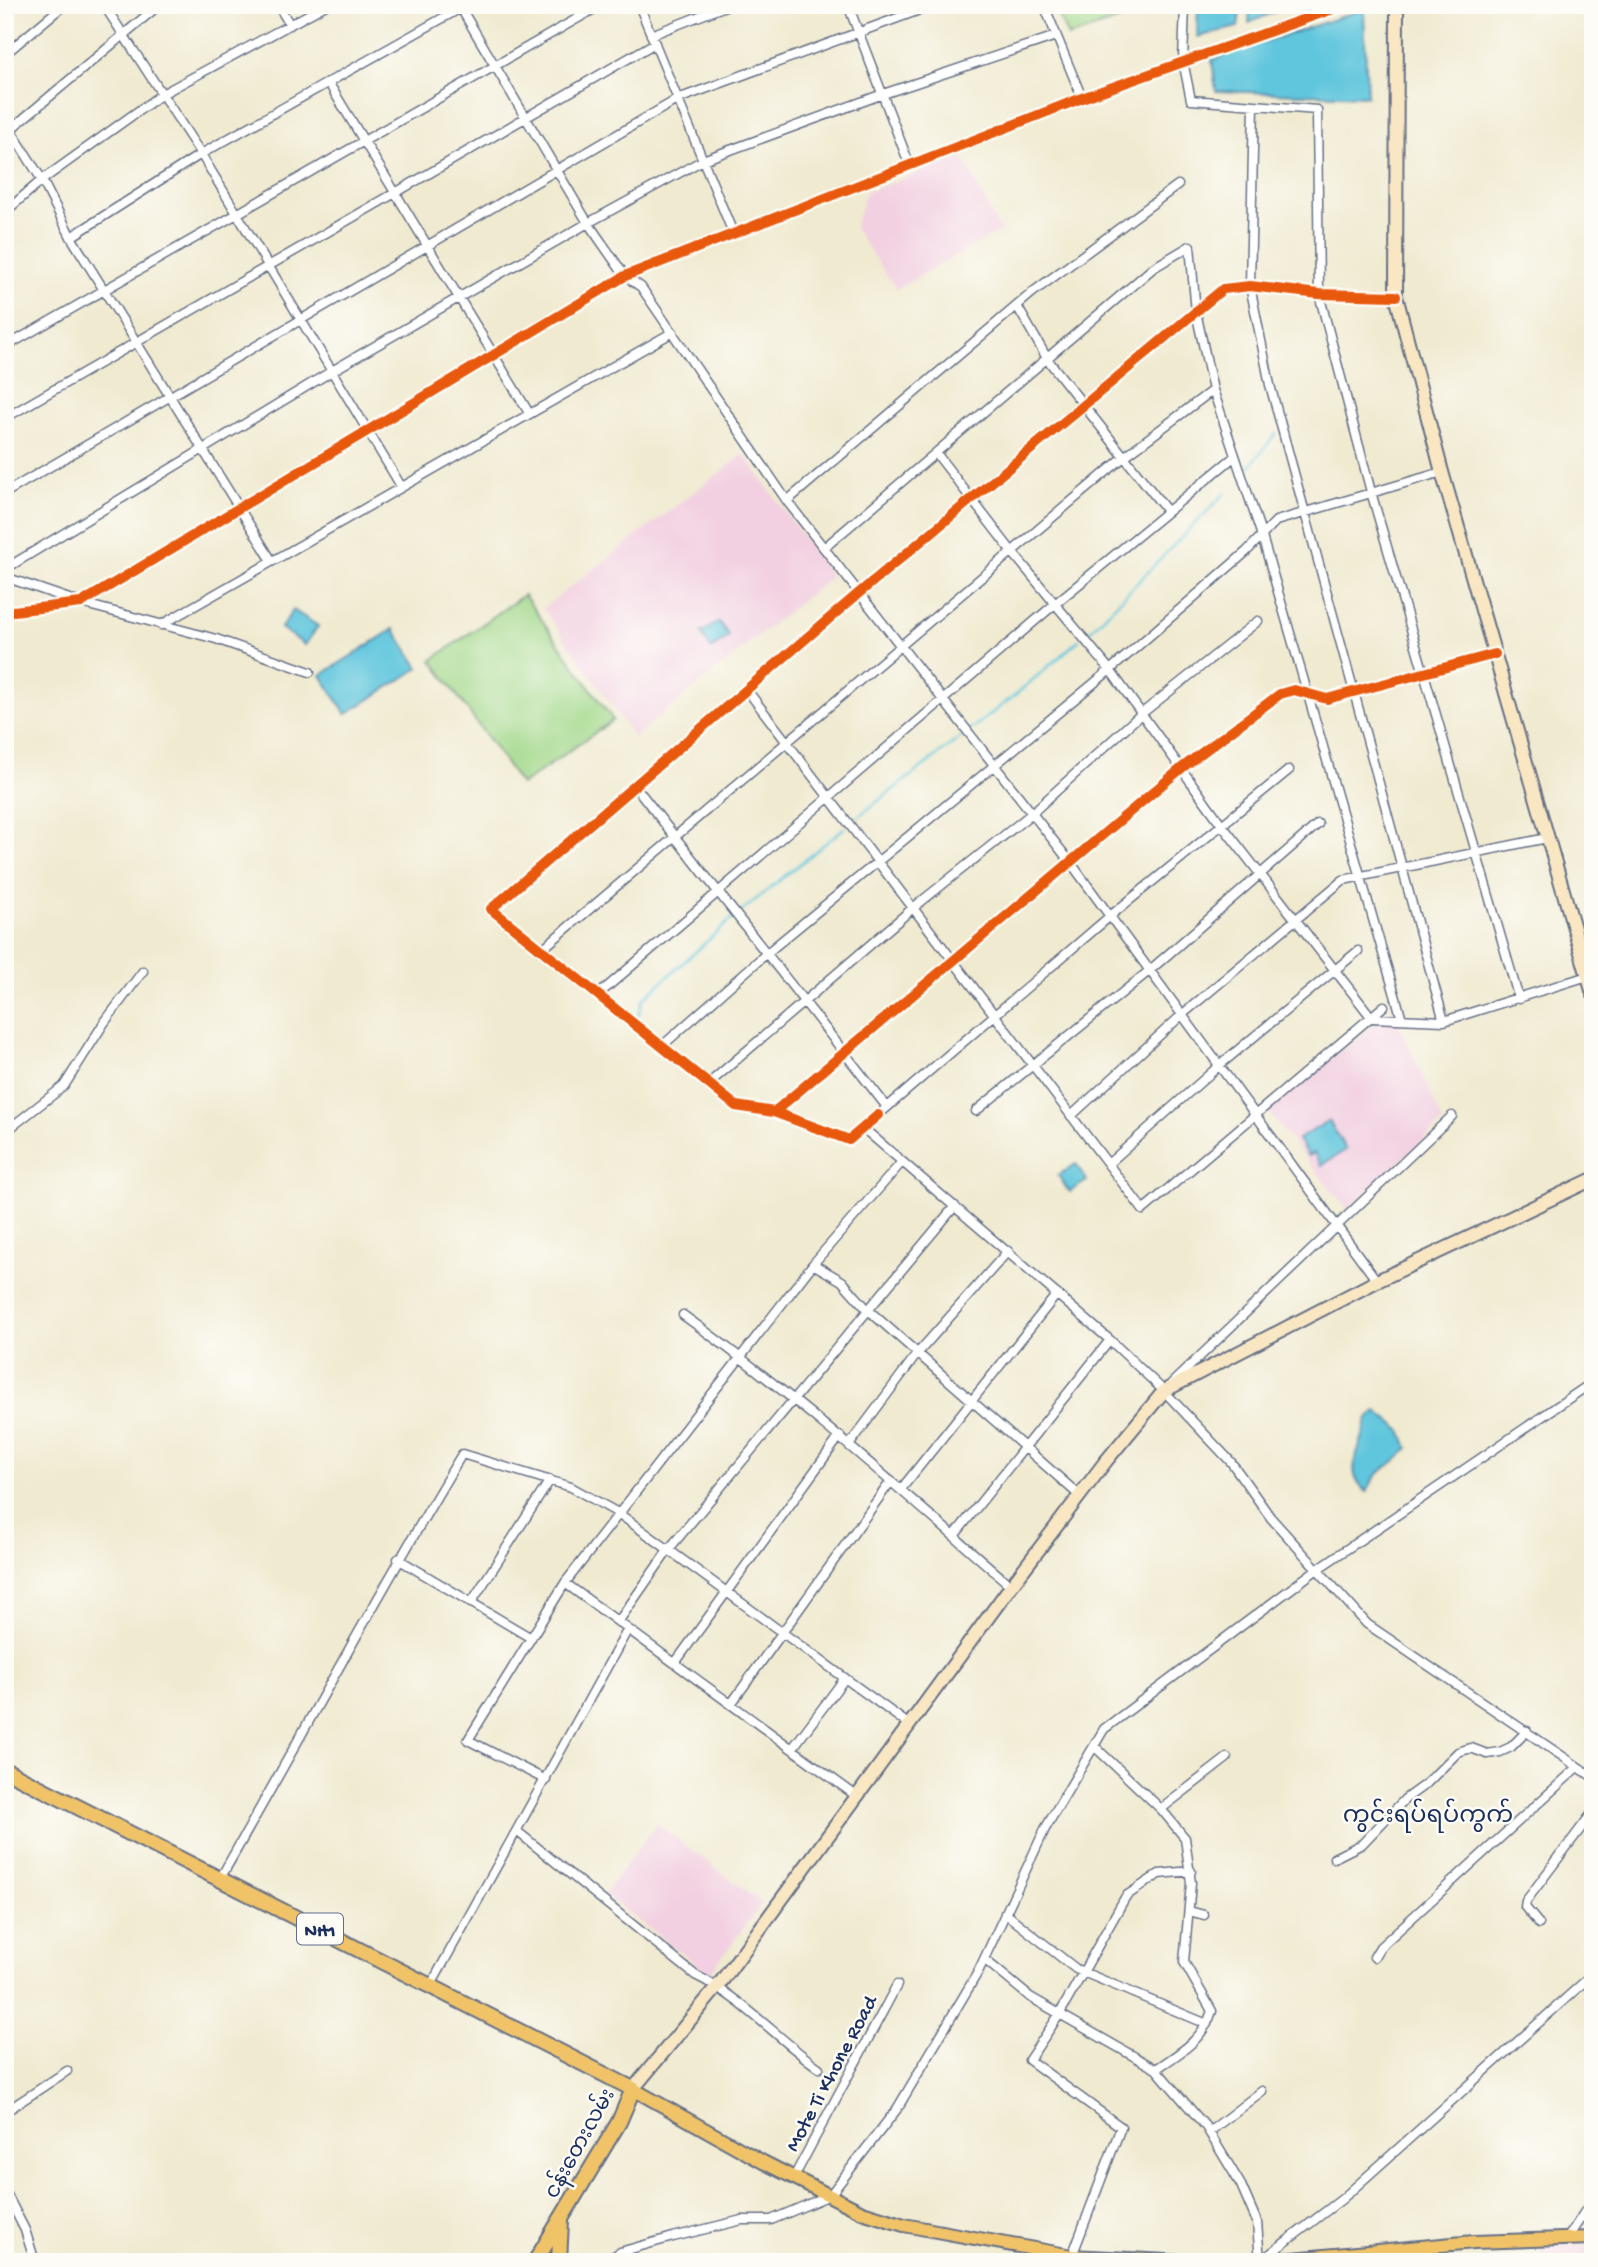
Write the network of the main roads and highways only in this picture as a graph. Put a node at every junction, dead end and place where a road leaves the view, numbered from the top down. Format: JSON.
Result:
{"nodes":[{"id":1,"x":1397,"y":5,"type":"edge"},
{"id":2,"x":1590,"y":975,"type":"edge"},
{"id":3,"x":1593,"y":994,"type":"edge"},
{"id":4,"x":1593,"y":1179,"type":"edge"},
{"id":5,"x":5,"y":1770,"type":"edge"},
{"id":6,"x":634,"y":2089,"type":"junction"},
{"id":7,"x":561,"y":2218,"type":"junction"},
{"id":8,"x":1593,"y":2238,"type":"edge"},
{"id":9,"x":538,"y":2262,"type":"edge"},
{"id":10,"x":552,"y":2262,"type":"edge"},
{"id":11,"x":559,"y":2262,"type":"edge"},
{"id":12,"x":1186,"y":2262,"type":"edge"},
{"id":13,"x":1260,"y":2262,"type":"edge"}],
"edges":[{"from":1,"to":2,"type":"main road"},
{"from":2,"to":3,"type":"main road"},
{"from":4,"to":6,"type":"main road"},
{"from":5,"to":6,"type":"highway","number":"NH1"},
{"from":6,"to":7,"type":"highway","name":"ငန်းတေးလမ်း"},
{"from":6,"to":12,"type":"main road"},
{"from":7,"to":9,"type":"highway","name":"ငန်းတေးလမ်း"},
{"from":7,"to":11,"type":"highway","name":"ငန်းတေးလမ်း"},
{"from":8,"to":13,"type":"main road"},
{"from":9,"to":10,"type":"highway"}]}
